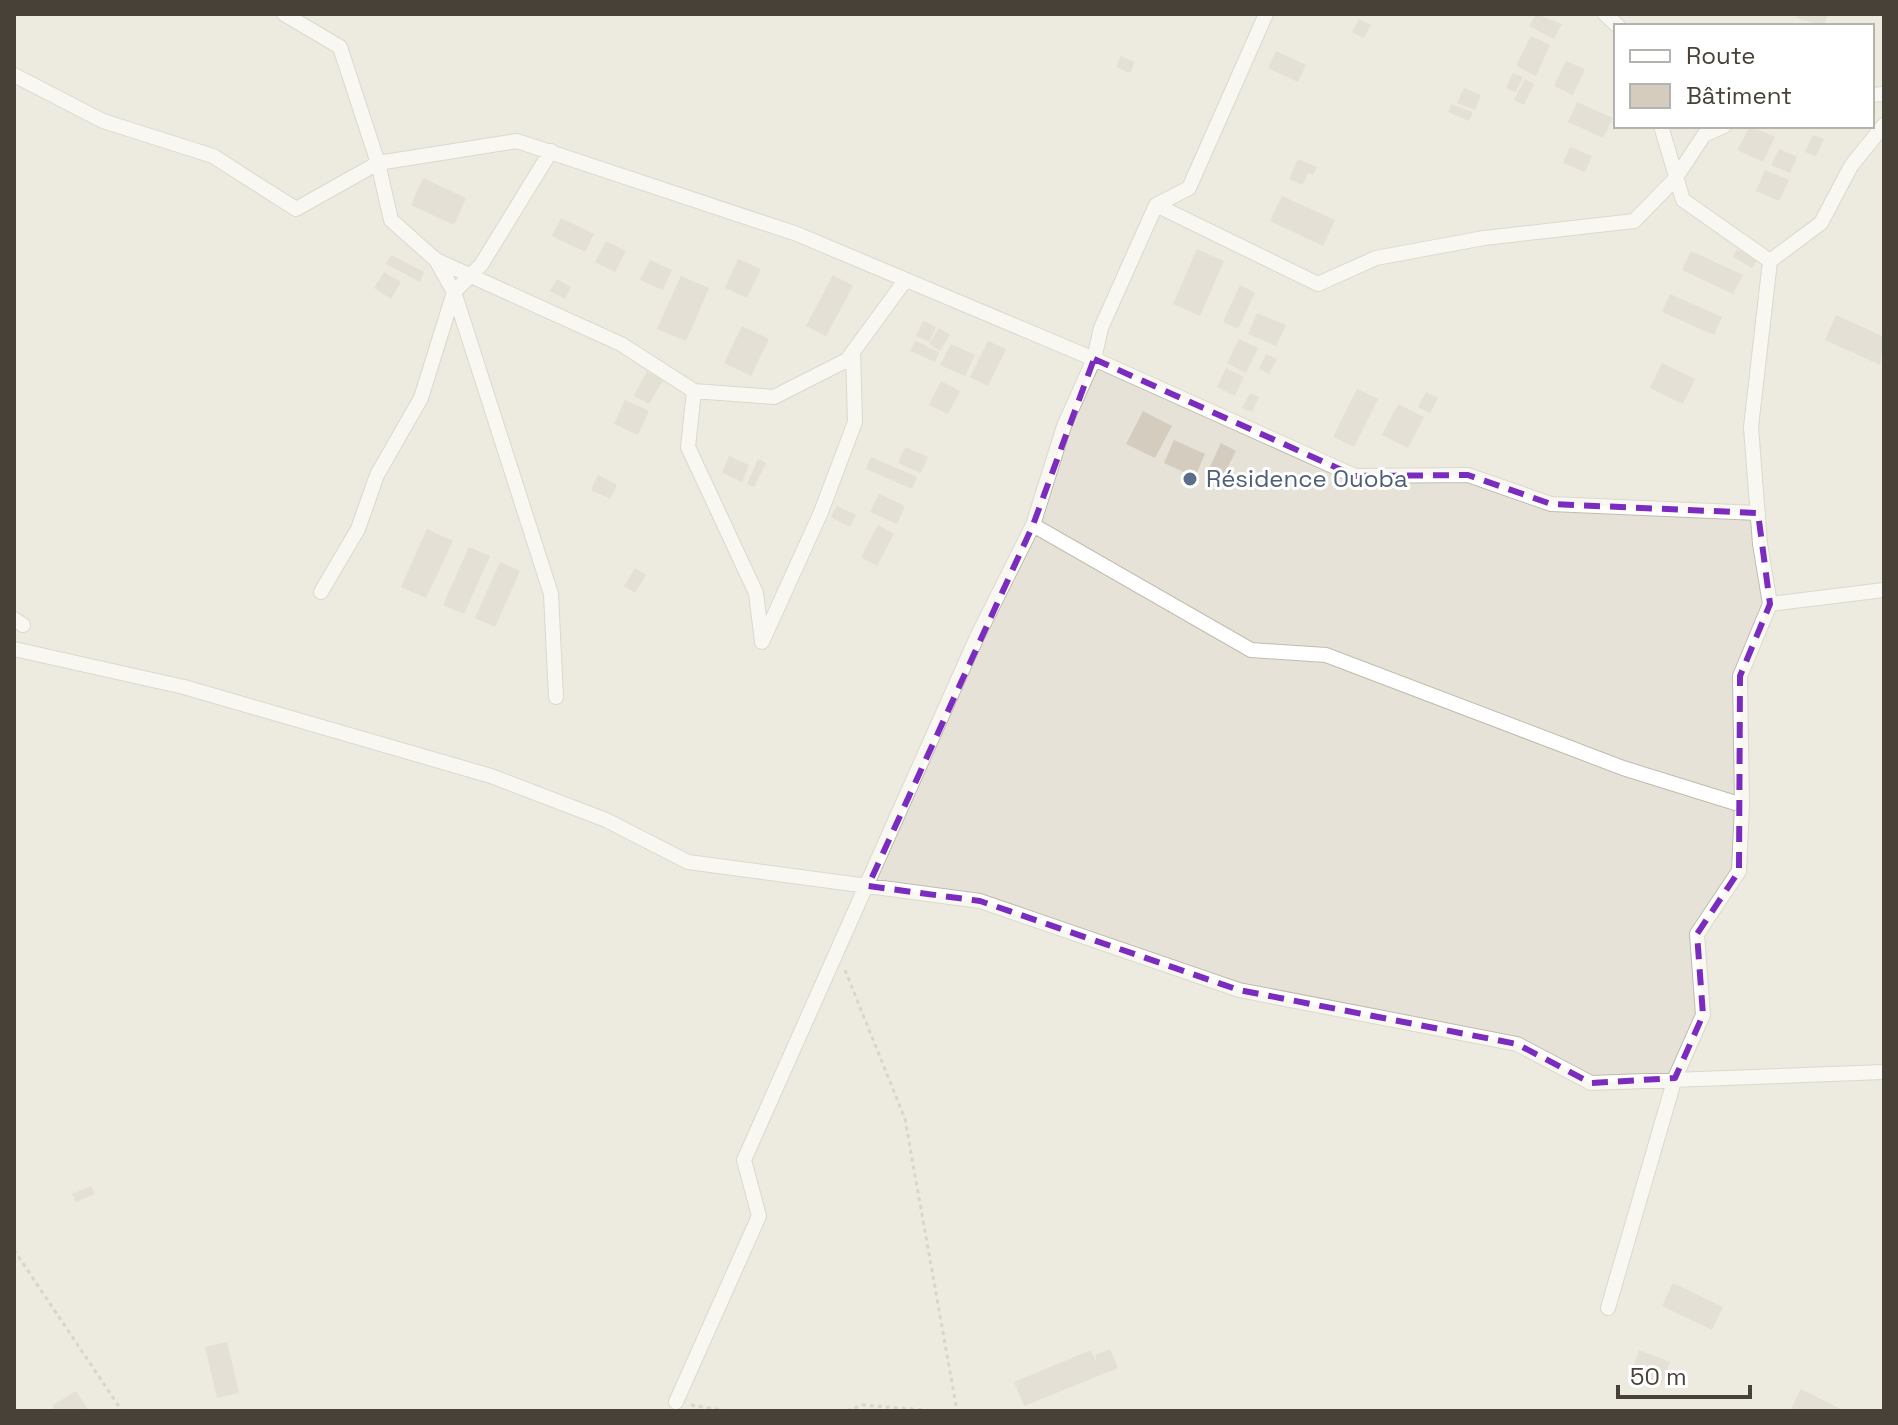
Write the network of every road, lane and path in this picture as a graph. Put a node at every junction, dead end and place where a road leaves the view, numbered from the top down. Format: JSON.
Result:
{"nodes":[{"id":1,"x":284,"y":14,"type":"edge"},
{"id":2,"x":1266,"y":14,"type":"edge"},
{"id":3,"x":14,"y":75,"type":"edge"},
{"id":4,"x":1884,"y":125,"type":"edge"},
{"id":5,"x":1662,"y":128,"type":"edge"},
{"id":6,"x":1720,"y":128,"type":"edge"},
{"id":7,"x":551,"y":151,"type":"junction"},
{"id":8,"x":378,"y":163,"type":"junction"},
{"id":9,"x":1675,"y":179,"type":"junction"},
{"id":10,"x":1156,"y":205,"type":"junction"},
{"id":11,"x":436,"y":260,"type":"junction"},
{"id":12,"x":1770,"y":261,"type":"junction"},
{"id":13,"x":472,"y":274,"type":"junction"},
{"id":14,"x":904,"y":282,"type":"junction"},
{"id":15,"x":454,"y":292,"type":"junction"},
{"id":16,"x":853,"y":351,"type":"junction"},
{"id":17,"x":1094,"y":359,"type":"junction"},
{"id":18,"x":694,"y":391,"type":"junction"},
{"id":19,"x":1758,"y":513,"type":"junction"},
{"id":20,"x":1033,"y":525,"type":"junction"},
{"id":21,"x":1884,"y":590,"type":"edge"},
{"id":22,"x":321,"y":592,"type":"dead end"},
{"id":23,"x":1770,"y":604,"type":"junction"},
{"id":24,"x":14,"y":649,"type":"edge"},
{"id":25,"x":556,"y":697,"type":"dead end"},
{"id":26,"x":1742,"y":805,"type":"junction"},
{"id":27,"x":868,"y":886,"type":"junction"},
{"id":28,"x":838,"y":952,"type":"junction"},
{"id":29,"x":1884,"y":1072,"type":"edge"},
{"id":30,"x":1675,"y":1078,"type":"junction"},
{"id":31,"x":14,"y":1250,"type":"edge"},
{"id":32,"x":1608,"y":1308,"type":"dead end"},
{"id":33,"x":676,"y":1402,"type":"dead end"},
{"id":34,"x":122,"y":1411,"type":"edge"},
{"id":35,"x":847,"y":1411,"type":"edge"},
{"id":36,"x":936,"y":1411,"type":"edge"},
{"id":37,"x":957,"y":1411,"type":"edge"}],
"edges":[{"from":1,"to":8,"type":"street"},
{"from":2,"to":10,"type":"street"},
{"from":3,"to":8,"type":"street"},
{"from":4,"to":12,"type":"street"},
{"from":5,"to":9,"type":"street"},
{"from":6,"to":9,"type":"street"},
{"from":7,"to":8,"type":"street"},
{"from":7,"to":13,"type":"street"},
{"from":7,"to":14,"type":"street"},
{"from":8,"to":11,"type":"street"},
{"from":9,"to":10,"type":"street"},
{"from":9,"to":12,"type":"street"},
{"from":10,"to":17,"type":"street"},
{"from":11,"to":13,"type":"street"},
{"from":11,"to":15,"type":"street"},
{"from":12,"to":19,"type":"street"},
{"from":13,"to":15,"type":"street"},
{"from":13,"to":18,"type":"street"},
{"from":14,"to":16,"type":"street"},
{"from":14,"to":17,"type":"street"},
{"from":15,"to":22,"type":"street"},
{"from":15,"to":25,"type":"street"},
{"from":16,"to":18,"type":"street"},
{"from":16,"to":18,"type":"street"},
{"from":17,"to":19,"type":"street"},
{"from":17,"to":20,"type":"street"},
{"from":19,"to":23,"type":"street"},
{"from":20,"to":26,"type":"street"},
{"from":20,"to":27,"type":"street"},
{"from":21,"to":23,"type":"street"},
{"from":23,"to":26,"type":"street"},
{"from":24,"to":27,"type":"street"},
{"from":26,"to":30,"type":"street"},
{"from":27,"to":28,"type":"street"},
{"from":27,"to":30,"type":"street"},
{"from":28,"to":33,"type":"street"},
{"from":28,"to":37,"type":"path"},
{"from":29,"to":30,"type":"street"},
{"from":30,"to":32,"type":"street"},
{"from":31,"to":34,"type":"path"},
{"from":35,"to":36,"type":"path"}]}
